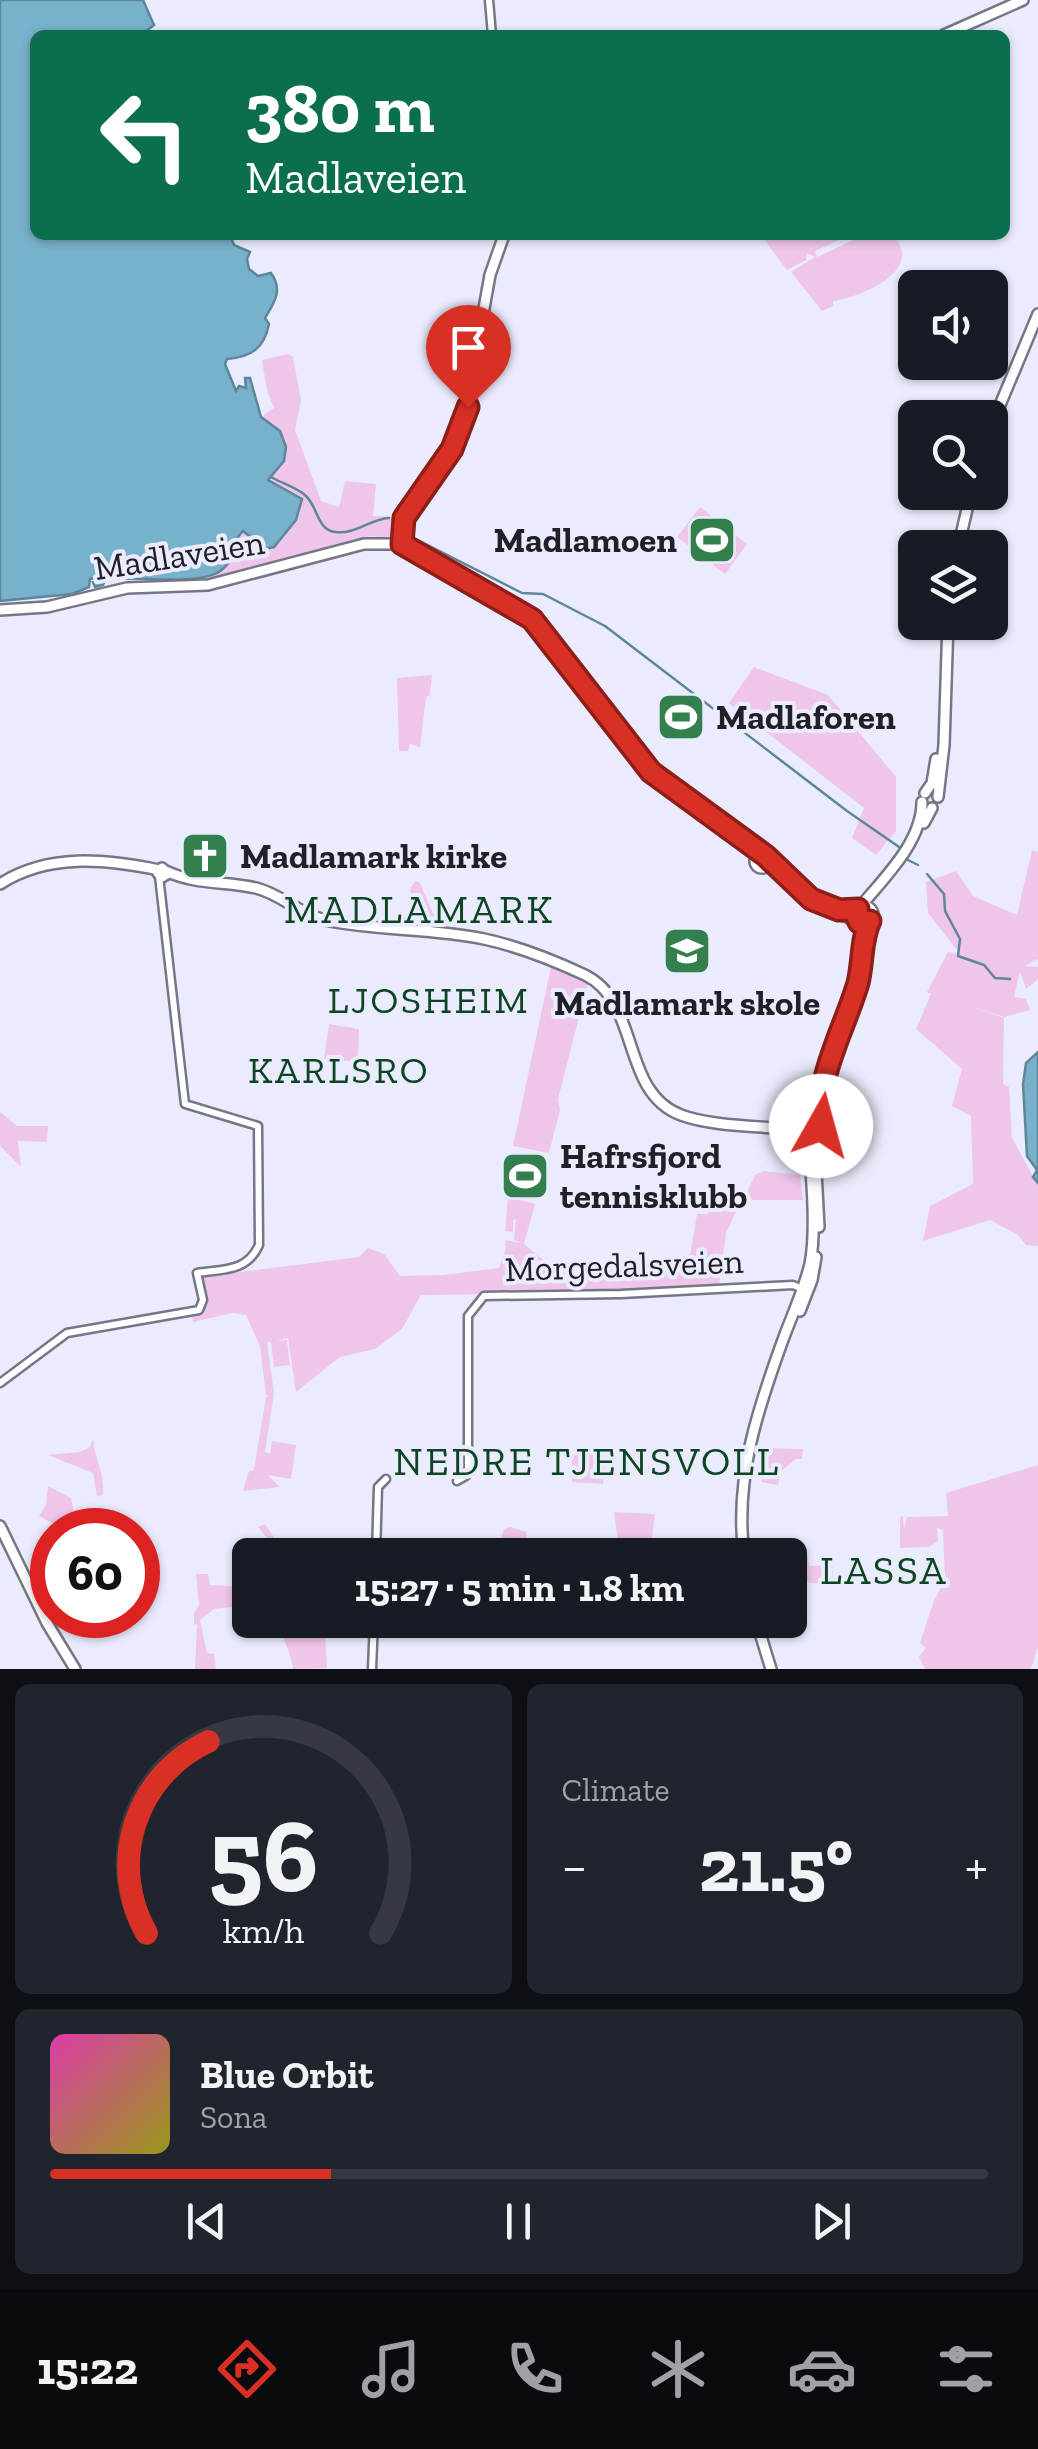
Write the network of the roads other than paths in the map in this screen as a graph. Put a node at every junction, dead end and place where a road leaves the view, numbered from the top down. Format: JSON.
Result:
{"nodes":[{"id":1,"x":489,"y":0,"type":"edge"},
{"id":2,"x":1022,"y":0,"type":"edge"},
{"id":3,"x":492,"y":30,"type":"edge"},
{"id":4,"x":955,"y":30,"type":"edge"},
{"id":5,"x":502,"y":240,"type":"edge"},
{"id":6,"x":1038,"y":308,"type":"edge"},
{"id":7,"x":1001,"y":400,"type":"edge"},
{"id":8,"x":399,"y":545,"type":"junction"},
{"id":9,"x":0,"y":610,"type":"edge"},
{"id":10,"x":946,"y":640,"type":"edge"},
{"id":11,"x":945,"y":657,"type":"junction"},
{"id":12,"x":938,"y":797,"type":"junction"},
{"id":13,"x":924,"y":798,"type":"junction"},
{"id":14,"x":932,"y":808,"type":"junction"},
{"id":15,"x":916,"y":836,"type":"junction"},
{"id":16,"x":162,"y":874,"type":"junction"},
{"id":17,"x":882,"y":883,"type":"junction"},
{"id":18,"x":0,"y":884,"type":"edge"},
{"id":19,"x":861,"y":916,"type":"junction"},
{"id":20,"x":811,"y":1128,"type":"junction"},
{"id":21,"x":816,"y":1254,"type":"junction"},
{"id":22,"x":803,"y":1290,"type":"junction"},
{"id":23,"x":800,"y":1312,"type":"junction"},
{"id":24,"x":0,"y":1383,"type":"edge"},
{"id":25,"x":384,"y":1480,"type":"dead end"},
{"id":26,"x":457,"y":1480,"type":"dead end"},
{"id":27,"x":0,"y":1526,"type":"edge"},
{"id":28,"x":378,"y":1538,"type":"edge"},
{"id":29,"x":743,"y":1538,"type":"edge"},
{"id":30,"x":746,"y":1538,"type":"edge"},
{"id":31,"x":373,"y":1638,"type":"edge"},
{"id":32,"x":764,"y":1638,"type":"edge"},
{"id":33,"x":74,"y":1669,"type":"edge"},
{"id":34,"x":372,"y":1669,"type":"edge"},
{"id":35,"x":773,"y":1669,"type":"edge"}],
"edges":[{"from":1,"to":3,"type":"street"},
{"from":2,"to":4,"type":"main road"},
{"from":5,"to":8,"type":"main road"},
{"from":6,"to":7,"type":"main road"},
{"from":8,"to":9,"type":"main road","name":"Madlaveien"},
{"from":8,"to":19,"type":"main road","name":"Madlaveien"},
{"from":10,"to":11,"type":"main road"},
{"from":11,"to":12,"type":"main road"},
{"from":11,"to":13,"type":"main road"},
{"from":12,"to":13,"type":"main road"},
{"from":12,"to":14,"type":"main road"},
{"from":13,"to":14,"type":"main road"},
{"from":13,"to":15,"type":"main road"},
{"from":14,"to":15,"type":"main road"},
{"from":15,"to":17,"type":"main road"},
{"from":16,"to":18,"type":"main road"},
{"from":16,"to":20,"type":"main road"},
{"from":16,"to":24,"type":"street"},
{"from":17,"to":19,"type":"main road"},
{"from":17,"to":19,"type":"main road"},
{"from":19,"to":20,"type":"main road"},
{"from":20,"to":21,"type":"main road"},
{"from":20,"to":22,"type":"main road"},
{"from":21,"to":22,"type":"main road"},
{"from":21,"to":23,"type":"main road"},
{"from":22,"to":23,"type":"main road"},
{"from":22,"to":26,"type":"street","name":"Morgedalsveien"},
{"from":22,"to":29,"type":"main road"},
{"from":23,"to":30,"type":"main road"},
{"from":25,"to":28,"type":"street"},
{"from":27,"to":33,"type":"main road"},
{"from":31,"to":34,"type":"street"},
{"from":32,"to":35,"type":"main road"}]}
